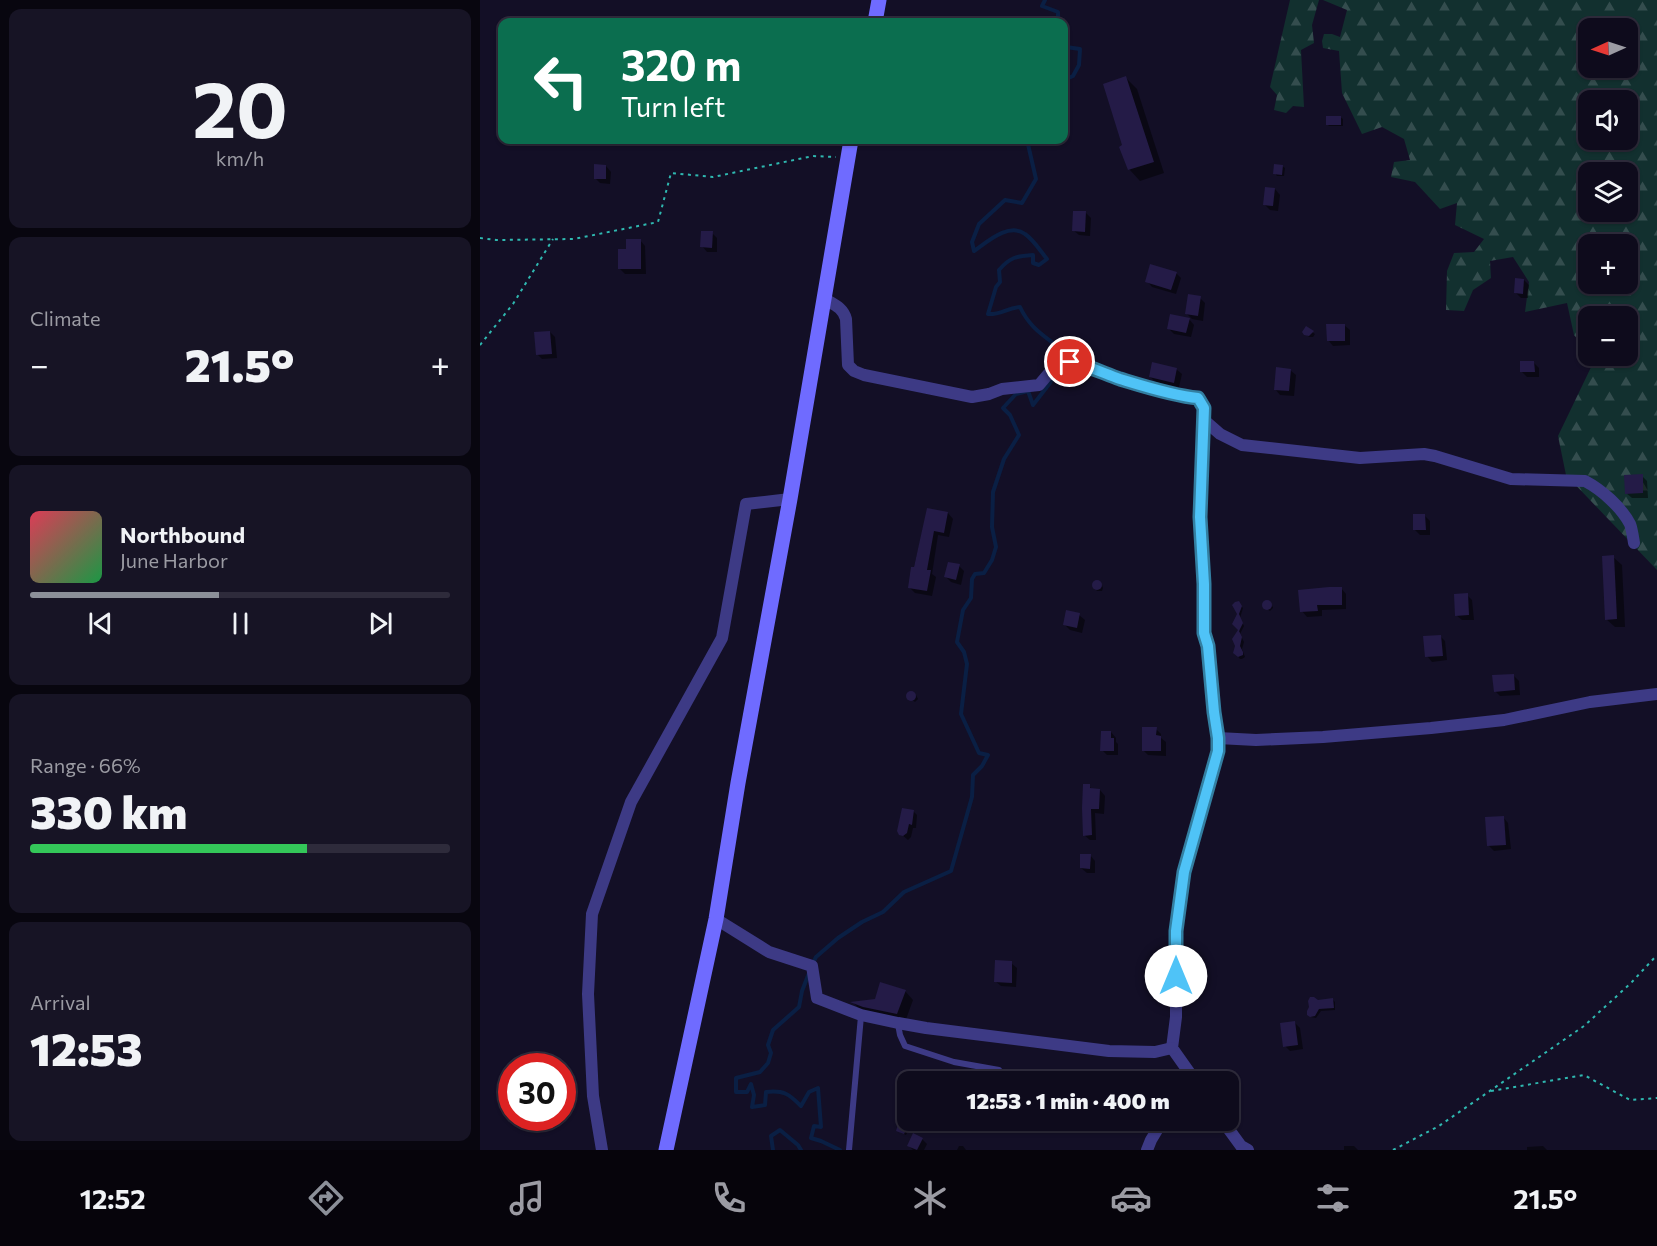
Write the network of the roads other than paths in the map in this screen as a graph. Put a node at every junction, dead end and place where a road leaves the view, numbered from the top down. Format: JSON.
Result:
{"nodes":[{"id":1,"x":879,"y":0,"type":"edge"},
{"id":2,"x":875,"y":18,"type":"edge"},
{"id":3,"x":850,"y":144,"type":"edge"},
{"id":4,"x":825,"y":299,"type":"junction"},
{"id":5,"x":1204,"y":420,"type":"junction"},
{"id":6,"x":790,"y":499,"type":"junction"},
{"id":7,"x":1634,"y":543,"type":"dead end"},
{"id":8,"x":1657,"y":694,"type":"edge"},
{"id":9,"x":1218,"y":738,"type":"junction"},
{"id":10,"x":716,"y":919,"type":"junction"},
{"id":11,"x":861,"y":1015,"type":"junction"},
{"id":12,"x":898,"y":1023,"type":"junction"},
{"id":13,"x":1172,"y":1048,"type":"junction"},
{"id":14,"x":999,"y":1070,"type":"dead end"},
{"id":15,"x":1188,"y":1071,"type":"edge"},
{"id":16,"x":1156,"y":1131,"type":"edge"},
{"id":17,"x":1230,"y":1131,"type":"edge"},
{"id":18,"x":602,"y":1150,"type":"edge"},
{"id":19,"x":666,"y":1150,"type":"edge"},
{"id":20,"x":849,"y":1150,"type":"edge"},
{"id":21,"x":1147,"y":1150,"type":"edge"},
{"id":22,"x":1248,"y":1150,"type":"edge"}],
"edges":[{"from":1,"to":2,"type":"main road"},
{"from":3,"to":4,"type":"main road"},
{"from":4,"to":5,"type":"street"},
{"from":4,"to":6,"type":"main road"},
{"from":5,"to":7,"type":"street"},
{"from":5,"to":9,"type":"street"},
{"from":6,"to":10,"type":"main road"},
{"from":6,"to":18,"type":"street"},
{"from":8,"to":9,"type":"street"},
{"from":9,"to":13,"type":"street"},
{"from":10,"to":11,"type":"street"},
{"from":10,"to":19,"type":"main road"},
{"from":11,"to":12,"type":"street"},
{"from":11,"to":20,"type":"lane"},
{"from":12,"to":13,"type":"street"},
{"from":12,"to":14,"type":"lane"},
{"from":13,"to":15,"type":"street"},
{"from":16,"to":21,"type":"street"},
{"from":17,"to":22,"type":"street"}]}
